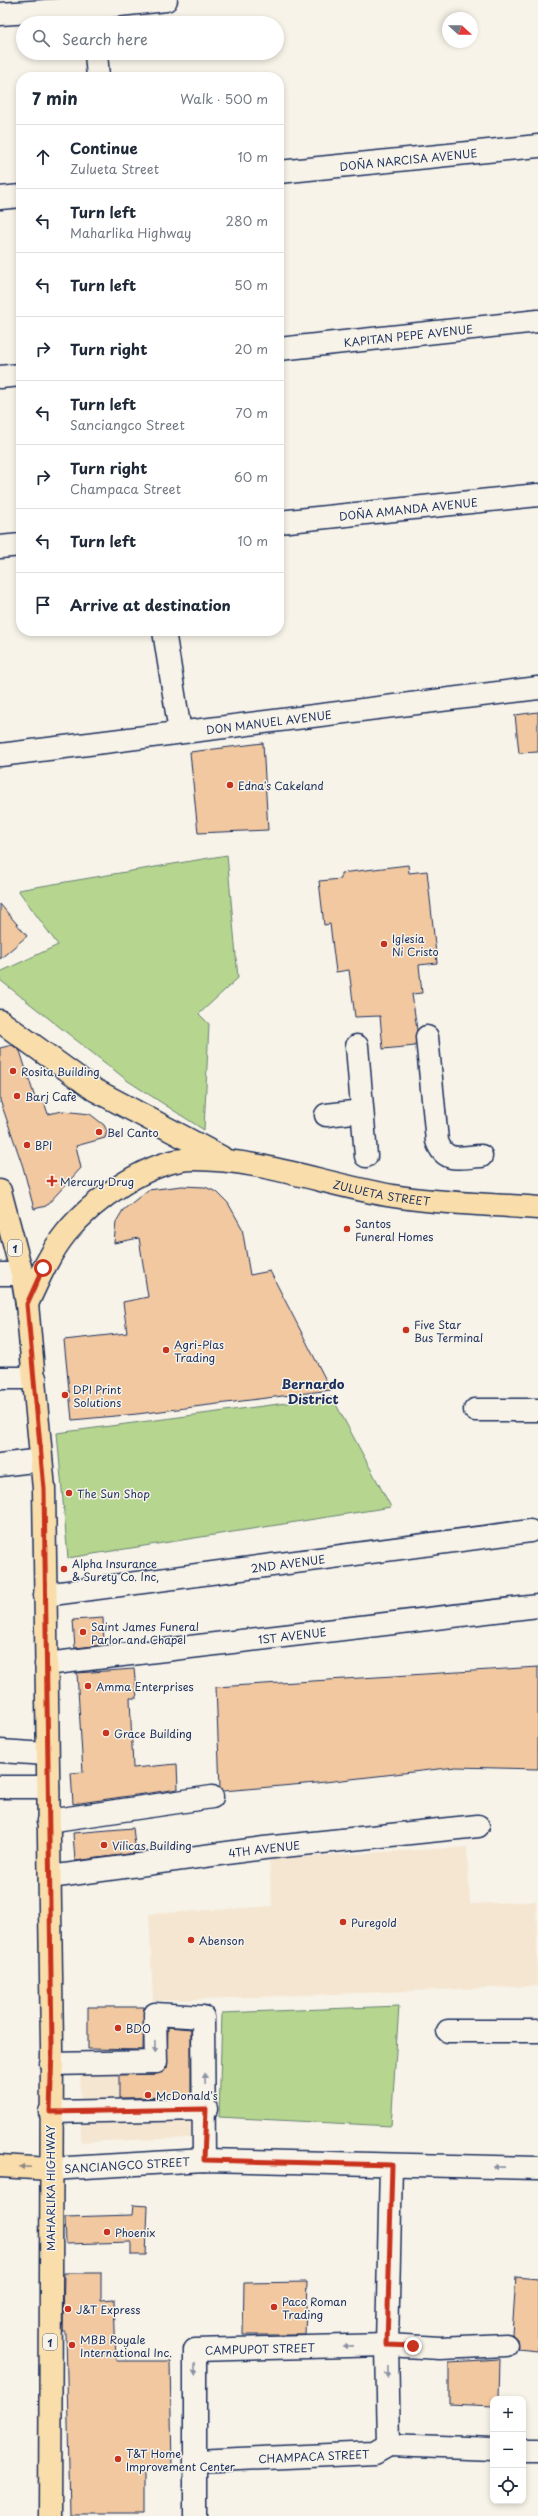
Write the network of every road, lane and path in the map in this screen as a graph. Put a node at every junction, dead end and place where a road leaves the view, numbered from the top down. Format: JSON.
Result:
{"nodes":[{"id":1,"x":166,"y":0,"type":"edge"},
{"id":2,"x":91,"y":10,"type":"edge"},
{"id":3,"x":0,"y":14,"type":"edge"},
{"id":4,"x":97,"y":60,"type":"edge"},
{"id":5,"x":98,"y":72,"type":"edge"},
{"id":6,"x":538,"y":146,"type":"edge"},
{"id":7,"x":284,"y":171,"type":"edge"},
{"id":8,"x":16,"y":196,"type":"edge"},
{"id":9,"x":0,"y":198,"type":"edge"},
{"id":10,"x":538,"y":321,"type":"edge"},
{"id":11,"x":284,"y":348,"type":"edge"},
{"id":12,"x":16,"y":375,"type":"edge"},
{"id":13,"x":0,"y":377,"type":"edge"},
{"id":14,"x":538,"y":495,"type":"edge"},
{"id":15,"x":284,"y":521,"type":"edge"},
{"id":16,"x":16,"y":545,"type":"edge"},
{"id":17,"x":0,"y":547,"type":"edge"},
{"id":18,"x":165,"y":636,"type":"edge"},
{"id":19,"x":538,"y":688,"type":"edge"},
{"id":20,"x":180,"y":732,"type":"junction"},
{"id":21,"x":0,"y":755,"type":"edge"},
{"id":22,"x":0,"y":1021,"type":"edge"},
{"id":23,"x":427,"y":1037,"type":"dead end"},
{"id":24,"x":357,"y":1046,"type":"dead end"},
{"id":25,"x":362,"y":1111,"type":"junction"},
{"id":26,"x":326,"y":1116,"type":"dead end"},
{"id":27,"x":366,"y":1156,"type":"dead end"},
{"id":28,"x":481,"y":1156,"type":"dead end"},
{"id":29,"x":227,"y":1161,"type":"junction"},
{"id":30,"x":0,"y":1191,"type":"edge"},
{"id":31,"x":538,"y":1208,"type":"edge"},
{"id":32,"x":0,"y":1274,"type":"edge"},
{"id":33,"x":22,"y":1274,"type":"junction"},
{"id":34,"x":27,"y":1304,"type":"junction"},
{"id":35,"x":0,"y":1378,"type":"edge"},
{"id":36,"x":35,"y":1378,"type":"junction"},
{"id":37,"x":474,"y":1410,"type":"dead end"},
{"id":38,"x":538,"y":1410,"type":"edge"},
{"id":39,"x":41,"y":1460,"type":"junction"},
{"id":40,"x":0,"y":1465,"type":"edge"},
{"id":41,"x":530,"y":1531,"type":"dead end"},
{"id":42,"x":45,"y":1595,"type":"junction"},
{"id":43,"x":538,"y":1606,"type":"edge"},
{"id":44,"x":46,"y":1664,"type":"junction"},
{"id":45,"x":0,"y":1751,"type":"edge"},
{"id":46,"x":47,"y":1754,"type":"junction"},
{"id":47,"x":0,"y":1787,"type":"edge"},
{"id":48,"x":48,"y":1787,"type":"junction"},
{"id":49,"x":212,"y":1797,"type":"dead end"},
{"id":50,"x":48,"y":1820,"type":"junction"},
{"id":51,"x":478,"y":1826,"type":"dead end"},
{"id":52,"x":50,"y":1877,"type":"junction"},
{"id":53,"x":448,"y":2031,"type":"dead end"},
{"id":54,"x":538,"y":2031,"type":"edge"},
{"id":55,"x":51,"y":2064,"type":"junction"},
{"id":56,"x":206,"y":2109,"type":"junction"},
{"id":57,"x":50,"y":2112,"type":"junction"},
{"id":58,"x":204,"y":2160,"type":"junction"},
{"id":59,"x":392,"y":2165,"type":"junction"},
{"id":60,"x":0,"y":2166,"type":"edge"},
{"id":61,"x":538,"y":2168,"type":"edge"},
{"id":62,"x":51,"y":2169,"type":"junction"},
{"id":63,"x":506,"y":2344,"type":"dead end"},
{"id":64,"x":387,"y":2345,"type":"junction"},
{"id":65,"x":389,"y":2446,"type":"junction"},
{"id":66,"x":490,"y":2449,"type":"edge"},
{"id":67,"x":526,"y":2450,"type":"edge"},
{"id":68,"x":538,"y":2450,"type":"edge"},
{"id":69,"x":196,"y":2461,"type":"junction"},
{"id":70,"x":50,"y":2516,"type":"edge"},
{"id":71,"x":195,"y":2516,"type":"edge"}],
"edges":[{"from":1,"to":2,"type":"street"},
{"from":2,"to":3,"type":"street"},
{"from":4,"to":5,"type":"street"},
{"from":6,"to":7,"type":"street","name":"DOÑA NARCISA AVENUE"},
{"from":8,"to":9,"type":"street"},
{"from":10,"to":11,"type":"street","name":"KAPITAN PEPE AVENUE"},
{"from":12,"to":13,"type":"street"},
{"from":14,"to":15,"type":"street","name":"DOÑA AMANDA AVENUE"},
{"from":16,"to":17,"type":"street"},
{"from":18,"to":20,"type":"street"},
{"from":19,"to":20,"type":"street","name":"DON MANUEL AVENUE"},
{"from":20,"to":21,"type":"street","name":"DON MANUEL AVENUE"},
{"from":22,"to":29,"type":"main road","name":"ZULUETA STREET"},
{"from":23,"to":28,"type":"street"},
{"from":24,"to":25,"type":"street"},
{"from":25,"to":26,"type":"street"},
{"from":25,"to":27,"type":"street"},
{"from":29,"to":31,"type":"main road","name":"ZULUETA STREET"},
{"from":29,"to":34,"type":"main road","name":"ZULUETA STREET"},
{"from":30,"to":33,"type":"main road","name":"MAHARLIKA HIGHWAY","number":"1"},
{"from":32,"to":33,"type":"street"},
{"from":33,"to":34,"type":"main road","name":"MAHARLIKA HIGHWAY","number":"1"},
{"from":34,"to":36,"type":"main road","name":"MAHARLIKA HIGHWAY","number":"1"},
{"from":35,"to":36,"type":"street"},
{"from":36,"to":39,"type":"main road","name":"MAHARLIKA HIGHWAY","number":"1"},
{"from":37,"to":38,"type":"street"},
{"from":39,"to":40,"type":"street"},
{"from":39,"to":42,"type":"main road","name":"MAHARLIKA HIGHWAY","number":"1"},
{"from":41,"to":42,"type":"street","name":"2ND AVENUE"},
{"from":42,"to":44,"type":"main road","name":"MAHARLIKA HIGHWAY","number":"1"},
{"from":43,"to":44,"type":"street","name":"1ST AVENUE"},
{"from":44,"to":46,"type":"main road","name":"MAHARLIKA HIGHWAY","number":"1"},
{"from":45,"to":46,"type":"street"},
{"from":46,"to":48,"type":"main road","name":"MAHARLIKA HIGHWAY","number":"1"},
{"from":47,"to":48,"type":"street"},
{"from":48,"to":50,"type":"main road","name":"MAHARLIKA HIGHWAY","number":"1"},
{"from":49,"to":50,"type":"street"},
{"from":50,"to":52,"type":"main road","name":"MAHARLIKA HIGHWAY","number":"1"},
{"from":51,"to":52,"type":"street","name":"4TH AVENUE"},
{"from":52,"to":55,"type":"main road","name":"MAHARLIKA HIGHWAY","number":"1"},
{"from":53,"to":54,"type":"street"},
{"from":56,"to":55,"type":"street","one_way":true},
{"from":55,"to":57,"type":"main road","name":"MAHARLIKA HIGHWAY","number":"1"},
{"from":56,"to":57,"type":"street"},
{"from":56,"to":58,"type":"street"},
{"from":57,"to":62,"type":"main road","name":"MAHARLIKA HIGHWAY","number":"1"},
{"from":58,"to":59,"type":"street","name":"SANCIANGCO STREET"},
{"from":58,"to":62,"type":"street","name":"SANCIANGCO STREET"},
{"from":61,"to":59,"type":"street","name":"SANCIANGCO STREET","one_way":true},
{"from":59,"to":64,"type":"street"},
{"from":62,"to":60,"type":"main road","one_way":true},
{"from":62,"to":70,"type":"main road","name":"MAHARLIKA HIGHWAY","number":"1"},
{"from":63,"to":64,"type":"street"},
{"from":64,"to":65,"type":"street","one_way":true},
{"from":64,"to":69,"type":"street","name":"CAMPUPOT STREET","one_way":true},
{"from":65,"to":66,"type":"street"},
{"from":65,"to":69,"type":"street","name":"CHAMPACA STREET"},
{"from":67,"to":68,"type":"street"},
{"from":69,"to":71,"type":"street"}]}
